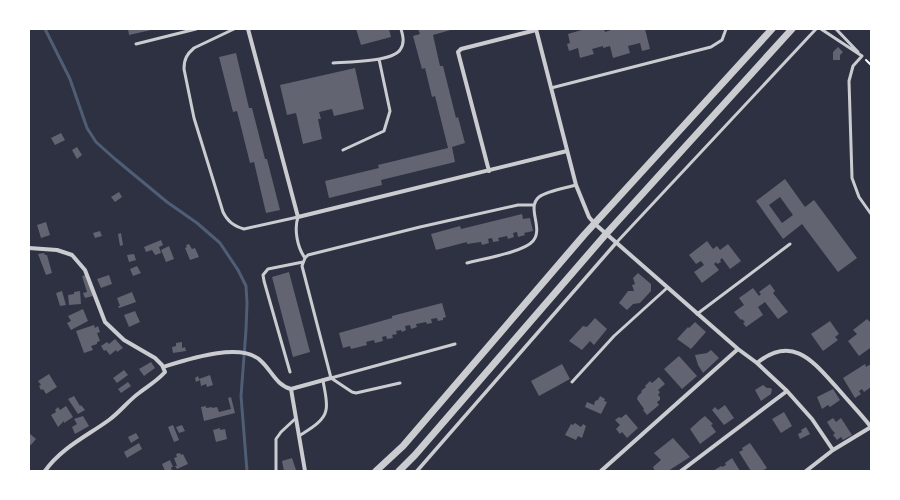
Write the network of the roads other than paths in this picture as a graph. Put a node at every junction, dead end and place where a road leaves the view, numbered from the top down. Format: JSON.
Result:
{"nodes":[{"id":1,"x":196,"y":29,"type":"edge"},
{"id":2,"x":234,"y":29,"type":"edge"},
{"id":3,"x":248,"y":29,"type":"edge"},
{"id":4,"x":401,"y":29,"type":"edge"},
{"id":5,"x":536,"y":29,"type":"edge"},
{"id":6,"x":726,"y":29,"type":"edge"},
{"id":7,"x":772,"y":29,"type":"edge"},
{"id":8,"x":792,"y":29,"type":"edge"},
{"id":9,"x":816,"y":29,"type":"edge"},
{"id":10,"x":821,"y":29,"type":"edge"},
{"id":11,"x":836,"y":29,"type":"edge"},
{"id":12,"x":136,"y":44,"type":"dead end"},
{"id":13,"x":862,"y":56,"type":"junction"},
{"id":14,"x":379,"y":59,"type":"junction"},
{"id":15,"x":333,"y":63,"type":"dead end"},
{"id":16,"x":551,"y":88,"type":"junction"},
{"id":17,"x":343,"y":150,"type":"dead end"},
{"id":18,"x":567,"y":151,"type":"junction"},
{"id":19,"x":489,"y":171,"type":"junction"},
{"id":20,"x":576,"y":185,"type":"junction"},
{"id":21,"x":534,"y":205,"type":"junction"},
{"id":22,"x":871,"y":214,"type":"edge"},
{"id":23,"x":298,"y":217,"type":"junction"},
{"id":24,"x":595,"y":224,"type":"junction"},
{"id":25,"x":606,"y":234,"type":"junction"},
{"id":26,"x":616,"y":243,"type":"junction"},
{"id":27,"x":790,"y":244,"type":"dead end"},
{"id":28,"x":29,"y":248,"type":"edge"},
{"id":29,"x":305,"y":258,"type":"junction"},
{"id":30,"x":303,"y":262,"type":"junction"},
{"id":31,"x":467,"y":263,"type":"dead end"},
{"id":32,"x":667,"y":288,"type":"junction"},
{"id":33,"x":697,"y":314,"type":"junction"},
{"id":34,"x":455,"y":344,"type":"dead end"},
{"id":35,"x":738,"y":350,"type":"junction"},
{"id":36,"x":757,"y":364,"type":"junction"},
{"id":37,"x":163,"y":367,"type":"junction"},
{"id":38,"x":290,"y":372,"type":"dead end"},
{"id":39,"x":331,"y":378,"type":"junction"},
{"id":40,"x":323,"y":380,"type":"junction"},
{"id":41,"x":572,"y":382,"type":"dead end"},
{"id":42,"x":400,"y":383,"type":"dead end"},
{"id":43,"x":291,"y":389,"type":"junction"},
{"id":44,"x":787,"y":391,"type":"junction"},
{"id":45,"x":296,"y":419,"type":"junction"},
{"id":46,"x":871,"y":427,"type":"edge"},
{"id":47,"x":299,"y":436,"type":"junction"},
{"id":48,"x":833,"y":450,"type":"junction"},
{"id":49,"x":45,"y":471,"type":"edge"},
{"id":50,"x":276,"y":471,"type":"edge"},
{"id":51,"x":305,"y":471,"type":"edge"},
{"id":52,"x":376,"y":471,"type":"edge"},
{"id":53,"x":399,"y":471,"type":"edge"},
{"id":54,"x":416,"y":471,"type":"edge"},
{"id":55,"x":601,"y":471,"type":"edge"},
{"id":56,"x":681,"y":471,"type":"edge"},
{"id":57,"x":806,"y":471,"type":"edge"}],
"edges":[{"from":1,"to":12,"type":"lane"},
{"from":2,"to":23,"type":"lane"},
{"from":3,"to":23,"type":"street"},
{"from":4,"to":14,"type":"lane"},
{"from":5,"to":16,"type":"street"},
{"from":5,"to":19,"type":"street"},
{"from":6,"to":16,"type":"lane"},
{"from":7,"to":24,"type":"street"},
{"from":8,"to":25,"type":"street"},
{"from":9,"to":26,"type":"lane"},
{"from":10,"to":13,"type":"lane"},
{"from":11,"to":13,"type":"lane"},
{"from":13,"to":22,"type":"lane"},
{"from":14,"to":15,"type":"lane"},
{"from":14,"to":17,"type":"lane"},
{"from":16,"to":18,"type":"street"},
{"from":18,"to":19,"type":"street"},
{"from":18,"to":20,"type":"street"},
{"from":19,"to":23,"type":"street"},
{"from":20,"to":21,"type":"lane"},
{"from":20,"to":24,"type":"street"},
{"from":21,"to":29,"type":"lane"},
{"from":21,"to":31,"type":"lane"},
{"from":23,"to":29,"type":"lane"},
{"from":24,"to":25,"type":"street"},
{"from":24,"to":52,"type":"street"},
{"from":25,"to":26,"type":"street"},
{"from":25,"to":53,"type":"street"},
{"from":26,"to":32,"type":"street"},
{"from":26,"to":54,"type":"street"},
{"from":27,"to":33,"type":"lane"},
{"from":28,"to":37,"type":"street"},
{"from":29,"to":30,"type":"lane"},
{"from":30,"to":38,"type":"lane"},
{"from":30,"to":39,"type":"lane"},
{"from":32,"to":33,"type":"street"},
{"from":32,"to":41,"type":"lane"},
{"from":33,"to":35,"type":"street"},
{"from":34,"to":39,"type":"lane"},
{"from":35,"to":36,"type":"street"},
{"from":35,"to":55,"type":"street"},
{"from":36,"to":44,"type":"street"},
{"from":36,"to":46,"type":"street"},
{"from":37,"to":43,"type":"street"},
{"from":37,"to":49,"type":"street"},
{"from":39,"to":40,"type":"street"},
{"from":39,"to":42,"type":"lane"},
{"from":40,"to":43,"type":"street"},
{"from":40,"to":47,"type":"lane"},
{"from":43,"to":45,"type":"street"},
{"from":44,"to":48,"type":"street"},
{"from":44,"to":56,"type":"street"},
{"from":45,"to":47,"type":"street"},
{"from":45,"to":50,"type":"lane"},
{"from":46,"to":48,"type":"street"},
{"from":47,"to":51,"type":"street"},
{"from":48,"to":57,"type":"street"}]}
